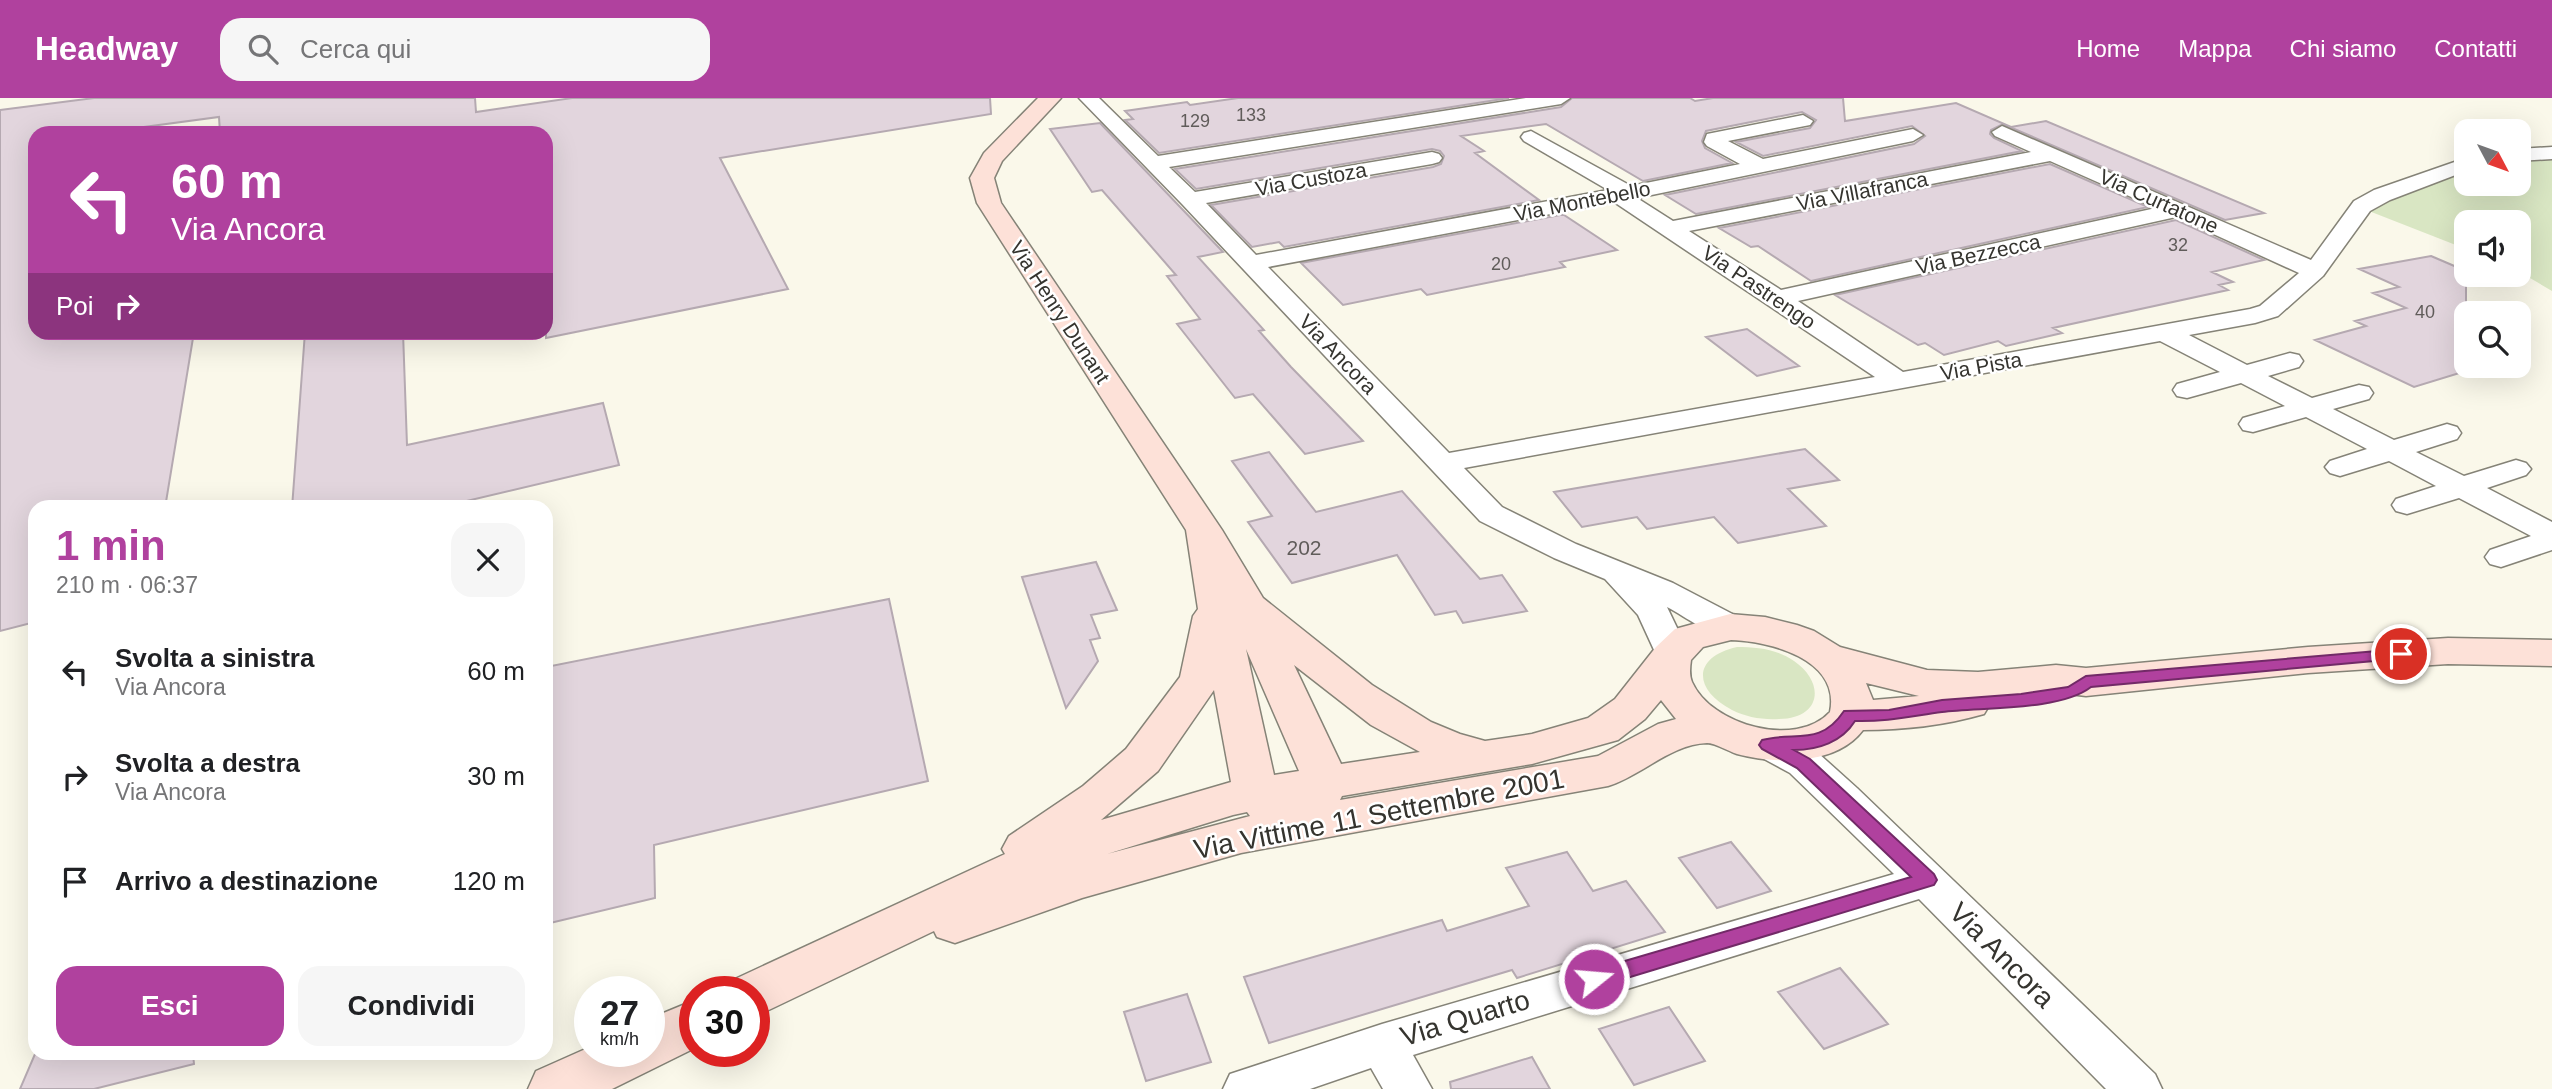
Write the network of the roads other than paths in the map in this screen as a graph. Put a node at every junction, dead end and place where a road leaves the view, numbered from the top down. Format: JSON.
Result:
{"nodes":[{"id":1,"x":1050,"y":98,"type":"edge"},
{"id":2,"x":1088,"y":98,"type":"edge"},
{"id":3,"x":1561,"y":98,"type":"edge"},
{"id":4,"x":1803,"y":121,"type":"dead end"},
{"id":5,"x":2002,"y":132,"type":"dead end"},
{"id":6,"x":1913,"y":135,"type":"dead end"},
{"id":7,"x":1531,"y":137,"type":"dead end"},
{"id":8,"x":2552,"y":153,"type":"edge"},
{"id":9,"x":2053,"y":154,"type":"junction"},
{"id":10,"x":2531,"y":154,"type":"edge"},
{"id":11,"x":1432,"y":158,"type":"dead end"},
{"id":12,"x":1155,"y":163,"type":"junction"},
{"id":13,"x":1758,"y":168,"type":"junction"},
{"id":14,"x":2454,"y":168,"type":"edge"},
{"id":15,"x":1623,"y":194,"type":"junction"},
{"id":16,"x":1190,"y":199,"type":"junction"},
{"id":17,"x":2179,"y":210,"type":"junction"},
{"id":18,"x":1671,"y":228,"type":"junction"},
{"id":19,"x":1250,"y":264,"type":"junction"},
{"id":20,"x":2315,"y":271,"type":"junction"},
{"id":21,"x":1777,"y":298,"type":"junction"},
{"id":22,"x":2165,"y":333,"type":"junction"},
{"id":23,"x":2290,"y":361,"type":"dead end"},
{"id":24,"x":2244,"y":374,"type":"junction"},
{"id":25,"x":1899,"y":381,"type":"junction"},
{"id":26,"x":2187,"y":390,"type":"dead end"},
{"id":27,"x":2358,"y":393,"type":"dead end"},
{"id":28,"x":2309,"y":408,"type":"junction"},
{"id":29,"x":2253,"y":424,"type":"dead end"},
{"id":30,"x":2447,"y":433,"type":"dead end"},
{"id":31,"x":2391,"y":450,"type":"junction"},
{"id":32,"x":1443,"y":463,"type":"junction"},
{"id":33,"x":2340,"y":467,"type":"dead end"},
{"id":34,"x":2516,"y":469,"type":"dead end"},
{"id":35,"x":2461,"y":487,"type":"junction"},
{"id":36,"x":2407,"y":505,"type":"dead end"},
{"id":37,"x":2552,"y":536,"type":"edge"},
{"id":38,"x":2501,"y":558,"type":"dead end"},
{"id":39,"x":1615,"y":572,"type":"junction"},
{"id":40,"x":1230,"y":599,"type":"junction"},
{"id":41,"x":1730,"y":627,"type":"junction"},
{"id":42,"x":2552,"y":653,"type":"edge"},
{"id":43,"x":1824,"y":656,"type":"junction"},
{"id":44,"x":1671,"y":659,"type":"junction"},
{"id":45,"x":2086,"y":682,"type":"junction"},
{"id":46,"x":1850,"y":715,"type":"junction"},
{"id":47,"x":1712,"y":727,"type":"junction"},
{"id":48,"x":1768,"y":745,"type":"junction"},
{"id":49,"x":1485,"y":756,"type":"junction"},
{"id":50,"x":1326,"y":781,"type":"junction"},
{"id":51,"x":1256,"y":794,"type":"junction"},
{"id":52,"x":1300,"y":825,"type":"junction"},
{"id":53,"x":1927,"y":880,"type":"junction"},
{"id":54,"x":770,"y":986,"type":"edge"},
{"id":55,"x":770,"y":987,"type":"edge"},
{"id":56,"x":770,"y":988,"type":"edge"},
{"id":57,"x":1382,"y":1044,"type":"junction"},
{"id":58,"x":602,"y":1067,"type":"edge"},
{"id":59,"x":568,"y":1083,"type":"edge"},
{"id":60,"x":1247,"y":1089,"type":"edge"},
{"id":61,"x":1408,"y":1089,"type":"edge"},
{"id":62,"x":2138,"y":1089,"type":"edge"}],
"edges":[{"from":1,"to":40,"type":"main road","name":"Via Henry Dunant"},
{"from":2,"to":12,"type":"street","name":"Via Ancora"},
{"from":3,"to":12,"type":"street"},
{"from":4,"to":13,"type":"street"},
{"from":5,"to":9,"type":"street","name":"Via Curtatone"},
{"from":6,"to":13,"type":"street","name":"Via Montebello"},
{"from":7,"to":15,"type":"street","name":"Via Pastrengo"},
{"from":8,"to":10,"type":"street"},
{"from":9,"to":17,"type":"street","name":"Via Curtatone"},
{"from":9,"to":18,"type":"street","name":"Via Villafranca"},
{"from":11,"to":16,"type":"street","name":"Via Custoza"},
{"from":12,"to":16,"type":"street","name":"Via Ancora"},
{"from":13,"to":15,"type":"street","name":"Via Montebello"},
{"from":14,"to":20,"type":"street","name":"Via Pista"},
{"from":15,"to":18,"type":"street","name":"Via Pastrengo"},
{"from":15,"to":19,"type":"street","name":"Via Montebello"},
{"from":16,"to":19,"type":"street","name":"Via Ancora"},
{"from":17,"to":20,"type":"street","name":"Via Curtatone"},
{"from":17,"to":21,"type":"street","name":"Via Bezzecca"},
{"from":18,"to":21,"type":"street","name":"Via Pastrengo"},
{"from":19,"to":32,"type":"street","name":"Via Ancora"},
{"from":20,"to":22,"type":"street","name":"Via Pista"},
{"from":21,"to":25,"type":"street","name":"Via Pastrengo"},
{"from":22,"to":24,"type":"street"},
{"from":22,"to":25,"type":"street","name":"Via Pista"},
{"from":23,"to":24,"type":"street"},
{"from":24,"to":26,"type":"street"},
{"from":24,"to":28,"type":"street"},
{"from":25,"to":32,"type":"street","name":"Via Pista"},
{"from":27,"to":28,"type":"street"},
{"from":28,"to":29,"type":"street"},
{"from":28,"to":31,"type":"street"},
{"from":30,"to":31,"type":"street"},
{"from":31,"to":33,"type":"street"},
{"from":31,"to":35,"type":"street"},
{"from":32,"to":39,"type":"street","name":"Via Ancora"},
{"from":34,"to":35,"type":"street"},
{"from":35,"to":36,"type":"street"},
{"from":35,"to":37,"type":"street"},
{"from":37,"to":38,"type":"street"},
{"from":39,"to":41,"type":"street","name":"Via Ancora"},
{"from":39,"to":44,"type":"street","name":"Via Ancora"},
{"from":40,"to":49,"type":"main road"},
{"from":40,"to":50,"type":"main road"},
{"from":40,"to":51,"type":"main road"},
{"from":40,"to":54,"type":"main road"},
{"from":41,"to":43,"type":"main road","name":"Via Ancora"},
{"from":41,"to":44,"type":"main road","name":"Via Ancora"},
{"from":42,"to":45,"type":"main road","name":"Via Ancora"},
{"from":43,"to":45,"type":"main road","name":"Via Ancora"},
{"from":43,"to":46,"type":"main road","name":"Via Ancora"},
{"from":44,"to":47,"type":"main road","name":"Via Ancora"},
{"from":44,"to":49,"type":"main road","name":"Via Vittime 11 Settembre 2001"},
{"from":45,"to":46,"type":"main road","name":"Via Ancora"},
{"from":46,"to":48,"type":"main road","name":"Via Ancora"},
{"from":47,"to":48,"type":"main road","name":"Via Ancora"},
{"from":47,"to":52,"type":"main road","name":"Via Vittime 11 Settembre 2001"},
{"from":48,"to":53,"type":"street","name":"Via Ancora"},
{"from":49,"to":50,"type":"main road","name":"Via Vittime 11 Settembre 2001"},
{"from":50,"to":51,"type":"main road","name":"Via Vittime 11 Settembre 2001"},
{"from":50,"to":52,"type":"main road"},
{"from":51,"to":52,"type":"main road"},
{"from":51,"to":55,"type":"main road","name":"Via Vittime 11 Settembre 2001"},
{"from":52,"to":56,"type":"main road","name":"Via Vittime 11 Settembre 2001"},
{"from":53,"to":57,"type":"street","name":"Via Quarto"},
{"from":53,"to":62,"type":"street","name":"Via Ancora"},
{"from":57,"to":60,"type":"street","name":"Via Quarto"},
{"from":57,"to":61,"type":"street"},
{"from":58,"to":59,"type":"main road"}]}
